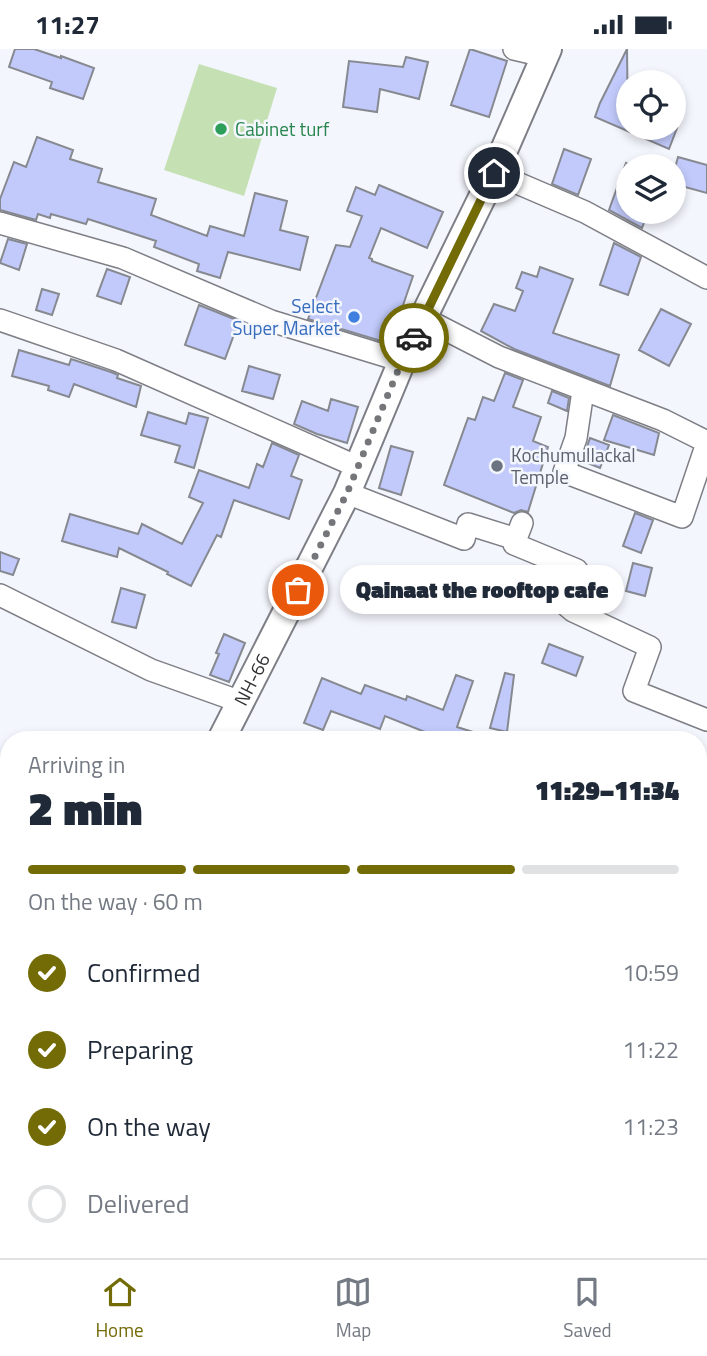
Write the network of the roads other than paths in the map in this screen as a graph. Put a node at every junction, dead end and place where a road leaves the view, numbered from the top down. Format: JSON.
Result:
{"nodes":[{"id":1,"x":514,"y":49,"type":"edge"},
{"id":2,"x":546,"y":53,"type":"edge"},
{"id":3,"x":494,"y":173,"type":"junction"},
{"id":4,"x":0,"y":223,"type":"edge"},
{"id":5,"x":707,"y":278,"type":"edge"},
{"id":6,"x":424,"y":318,"type":"junction"},
{"id":7,"x":0,"y":320,"type":"edge"},
{"id":8,"x":402,"y":361,"type":"junction"},
{"id":9,"x":583,"y":391,"type":"junction"},
{"id":10,"x":707,"y":443,"type":"edge"},
{"id":11,"x":358,"y":467,"type":"junction"},
{"id":12,"x":347,"y":493,"type":"junction"},
{"id":13,"x":0,"y":595,"type":"edge"},
{"id":14,"x":241,"y":702,"type":"junction"},
{"id":15,"x":707,"y":720,"type":"edge"},
{"id":16,"x":226,"y":731,"type":"edge"}],
"edges":[{"from":1,"to":2,"type":"street"},
{"from":2,"to":3,"type":"main road","name":"NH-66"},
{"from":3,"to":5,"type":"street"},
{"from":3,"to":6,"type":"main road","name":"NH-66"},
{"from":4,"to":8,"type":"street"},
{"from":6,"to":8,"type":"main road","name":"NH-66"},
{"from":6,"to":9,"type":"street"},
{"from":7,"to":11,"type":"street"},
{"from":8,"to":11,"type":"main road","name":"NH-66"},
{"from":9,"to":10,"type":"street"},
{"from":9,"to":10,"type":"street"},
{"from":11,"to":12,"type":"main road","name":"NH-66"},
{"from":12,"to":14,"type":"main road","name":"NH-66"},
{"from":12,"to":15,"type":"street"},
{"from":13,"to":14,"type":"street"},
{"from":14,"to":16,"type":"main road","name":"NH-66"}]}
